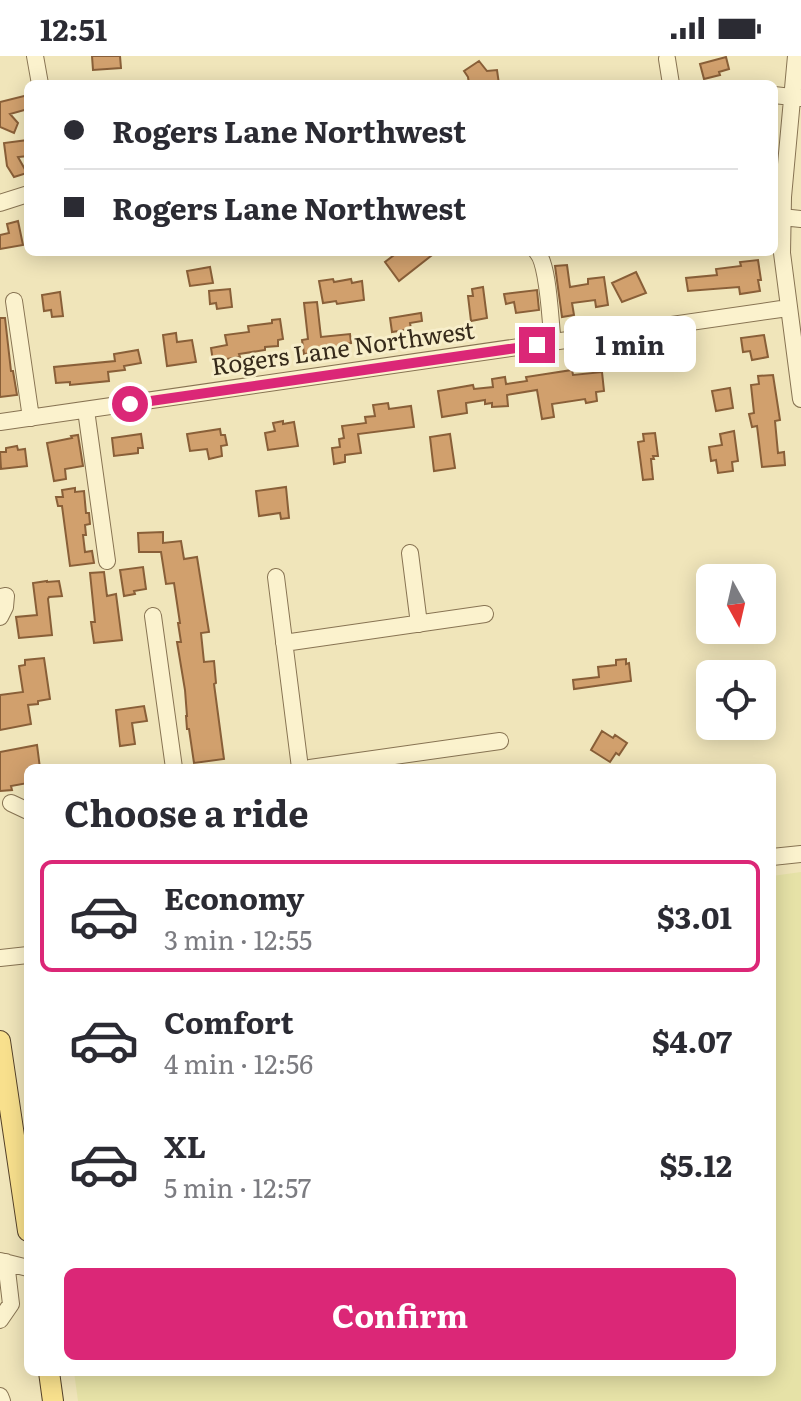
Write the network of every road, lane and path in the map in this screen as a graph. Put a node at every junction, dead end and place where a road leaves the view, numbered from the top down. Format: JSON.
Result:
{"nodes":[{"id":1,"x":35,"y":56,"type":"edge"},
{"id":2,"x":796,"y":56,"type":"edge"},
{"id":3,"x":667,"y":59,"type":"dead end"},
{"id":4,"x":39,"y":80,"type":"edge"},
{"id":5,"x":670,"y":80,"type":"edge"},
{"id":6,"x":797,"y":97,"type":"edge"},
{"id":7,"x":24,"y":195,"type":"edge"},
{"id":8,"x":0,"y":203,"type":"edge"},
{"id":9,"x":782,"y":217,"type":"junction"},
{"id":10,"x":801,"y":219,"type":"edge"},
{"id":11,"x":540,"y":256,"type":"edge"},
{"id":12,"x":14,"y":301,"type":"dead end"},
{"id":13,"x":788,"y":308,"type":"junction"},
{"id":14,"x":553,"y":343,"type":"junction"},
{"id":15,"x":798,"y":357,"type":"edge"},
{"id":16,"x":801,"y":399,"type":"edge"},
{"id":17,"x":86,"y":410,"type":"junction"},
{"id":18,"x":31,"y":418,"type":"junction"},
{"id":19,"x":0,"y":422,"type":"edge"},
{"id":20,"x":410,"y":553,"type":"dead end"},
{"id":21,"x":107,"y":561,"type":"dead end"},
{"id":22,"x":276,"y":577,"type":"dead end"},
{"id":23,"x":0,"y":597,"type":"edge"},
{"id":24,"x":485,"y":614,"type":"dead end"},
{"id":25,"x":153,"y":616,"type":"dead end"},
{"id":26,"x":0,"y":617,"type":"edge"},
{"id":27,"x":419,"y":624,"type":"junction"},
{"id":28,"x":284,"y":643,"type":"junction"},
{"id":29,"x":500,"y":741,"type":"dead end"},
{"id":30,"x":173,"y":764,"type":"edge"},
{"id":31,"x":299,"y":764,"type":"edge"},
{"id":32,"x":338,"y":764,"type":"edge"},
{"id":33,"x":11,"y":803,"type":"dead end"},
{"id":34,"x":24,"y":809,"type":"edge"},
{"id":35,"x":801,"y":854,"type":"edge"},
{"id":36,"x":776,"y":857,"type":"edge"},
{"id":37,"x":24,"y":955,"type":"edge"},
{"id":38,"x":0,"y":958,"type":"edge"},
{"id":39,"x":0,"y":1041,"type":"edge"},
{"id":40,"x":24,"y":1204,"type":"edge"},
{"id":41,"x":3,"y":1262,"type":"edge"},
{"id":42,"x":24,"y":1267,"type":"edge"},
{"id":43,"x":0,"y":1320,"type":"edge"},
{"id":44,"x":50,"y":1376,"type":"edge"},
{"id":45,"x":53,"y":1401,"type":"edge"}],
"edges":[{"from":1,"to":4,"type":"street"},
{"from":2,"to":6,"type":"street"},
{"from":3,"to":5,"type":"street"},
{"from":6,"to":9,"type":"street"},
{"from":7,"to":8,"type":"street"},
{"from":9,"to":10,"type":"street"},
{"from":9,"to":13,"type":"street"},
{"from":11,"to":14,"type":"street"},
{"from":12,"to":18,"type":"street"},
{"from":13,"to":14,"type":"street","name":"Rogers Lane Northwest"},
{"from":13,"to":15,"type":"street"},
{"from":14,"to":17,"type":"street","name":"Rogers Lane Northwest"},
{"from":15,"to":16,"type":"street"},
{"from":17,"to":18,"type":"street","name":"Rogers Lane Northwest"},
{"from":17,"to":21,"type":"street"},
{"from":18,"to":19,"type":"street","name":"Rogers Lane Northwest"},
{"from":20,"to":27,"type":"street"},
{"from":22,"to":28,"type":"street"},
{"from":23,"to":26,"type":"street"},
{"from":24,"to":27,"type":"street"},
{"from":25,"to":30,"type":"street"},
{"from":27,"to":28,"type":"street"},
{"from":28,"to":31,"type":"street"},
{"from":29,"to":32,"type":"street"},
{"from":33,"to":34,"type":"street"},
{"from":35,"to":36,"type":"street"},
{"from":37,"to":38,"type":"street"},
{"from":39,"to":40,"type":"main road"},
{"from":41,"to":42,"type":"street"},
{"from":41,"to":43,"type":"street"},
{"from":44,"to":45,"type":"main road"}]}
